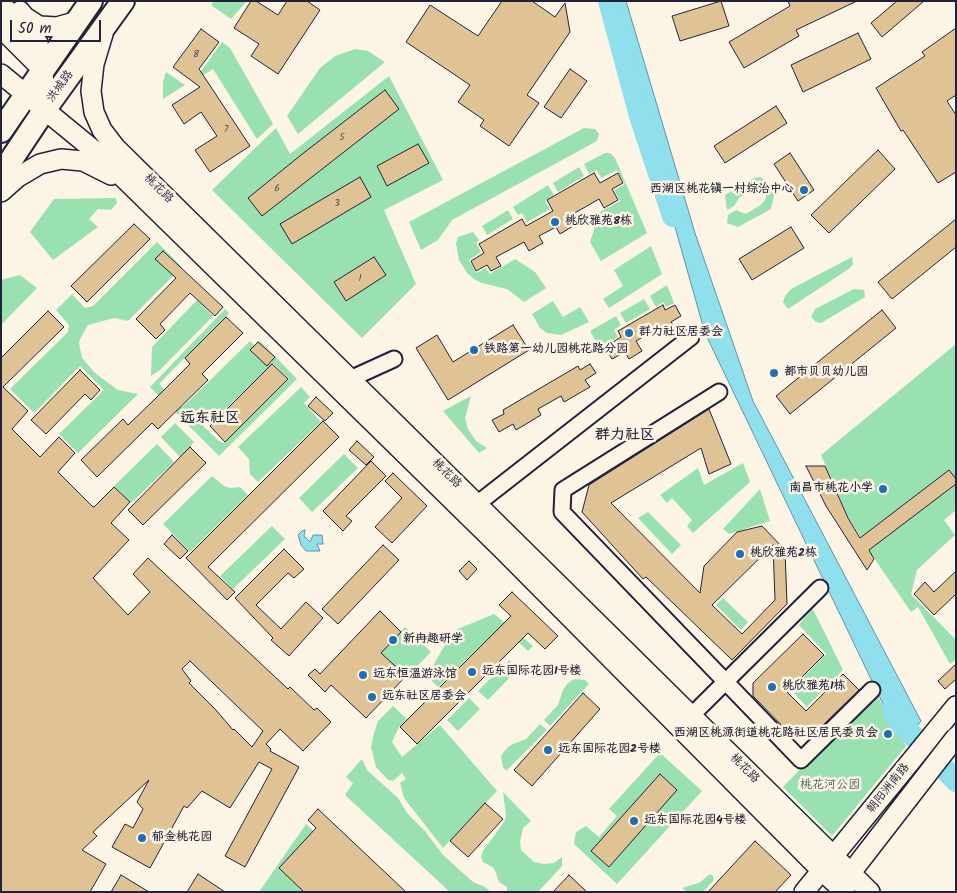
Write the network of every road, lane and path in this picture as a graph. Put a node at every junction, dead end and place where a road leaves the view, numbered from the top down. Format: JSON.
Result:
{"nodes":[{"id":1,"x":11,"y":1,"type":"edge"},
{"id":2,"x":91,"y":1,"type":"edge"},
{"id":3,"x":123,"y":1,"type":"edge"},
{"id":4,"x":1,"y":4,"type":"edge"},
{"id":5,"x":78,"y":21,"type":"junction"},
{"id":6,"x":106,"y":24,"type":"junction"},
{"id":7,"x":3,"y":36,"type":"edge"},
{"id":8,"x":1,"y":61,"type":"edge"},
{"id":9,"x":43,"y":70,"type":"junction"},
{"id":10,"x":1,"y":74,"type":"edge"},
{"id":11,"x":27,"y":92,"type":"junction"},
{"id":12,"x":45,"y":109,"type":"junction"},
{"id":13,"x":1,"y":131,"type":"edge"},
{"id":14,"x":1,"y":175,"type":"edge"},
{"id":15,"x":1,"y":192,"type":"edge"},
{"id":16,"x":139,"y":193,"type":"junction"},
{"id":17,"x":691,"y":337,"type":"dead end"},
{"id":18,"x":394,"y":359,"type":"dead end"},
{"id":19,"x":350,"y":379,"type":"junction"},
{"id":20,"x":719,"y":392,"type":"dead end"},
{"id":21,"x":477,"y":504,"type":"junction"},
{"id":22,"x":820,"y":588,"type":"dead end"},
{"id":23,"x":726,"y":682,"type":"junction"},
{"id":24,"x":872,"y":690,"type":"dead end"},
{"id":25,"x":954,"y":709,"type":"edge"},
{"id":26,"x":691,"y":716,"type":"junction"},
{"id":27,"x":956,"y":737,"type":"edge"},
{"id":28,"x":828,"y":864,"type":"junction"},
{"id":29,"x":843,"y":886,"type":"edge"},
{"id":30,"x":804,"y":892,"type":"edge"},
{"id":31,"x":870,"y":892,"type":"edge"}],
"edges":[{"from":1,"to":5,"type":"main road"},
{"from":2,"to":5,"type":"highway","name":"洪城路"},
{"from":3,"to":6,"type":"highway","name":"洪城路"},
{"from":4,"to":9,"type":"main road"},
{"from":5,"to":9,"type":"highway","name":"洪城路"},
{"from":6,"to":12,"type":"highway","name":"洪城路"},
{"from":6,"to":19,"type":"main road","name":"桃花路"},
{"from":7,"to":9,"type":"main road"},
{"from":8,"to":11,"type":"main road"},
{"from":9,"to":11,"type":"highway","name":"洪城路"},
{"from":9,"to":12,"type":"main road"},
{"from":10,"to":11,"type":"main road"},
{"from":11,"to":12,"type":"main road","name":"桃花路"},
{"from":11,"to":13,"type":"highway","name":"洪城路"},
{"from":12,"to":14,"type":"highway","name":"洪城路"},
{"from":12,"to":16,"type":"main road","name":"桃花路"},
{"from":15,"to":16,"type":"main road"},
{"from":16,"to":28,"type":"main road","name":"桃花路"},
{"from":17,"to":21,"type":"street"},
{"from":18,"to":19,"type":"street"},
{"from":19,"to":21,"type":"main road","name":"桃花路"},
{"from":20,"to":23,"type":"street"},
{"from":21,"to":26,"type":"main road","name":"桃花路"},
{"from":22,"to":23,"type":"street"},
{"from":23,"to":24,"type":"street"},
{"from":23,"to":26,"type":"street"},
{"from":25,"to":28,"type":"main road","name":"朝阳洲南路"},
{"from":26,"to":28,"type":"main road","name":"桃花路"},
{"from":27,"to":29,"type":"main road","name":"朝阳洲南路","bridge":true},
{"from":28,"to":29,"type":"main road","name":"桃花路"},
{"from":28,"to":30,"type":"main road","name":"朝阳洲南路"},
{"from":29,"to":31,"type":"main road","name":"桃花路"}]}
